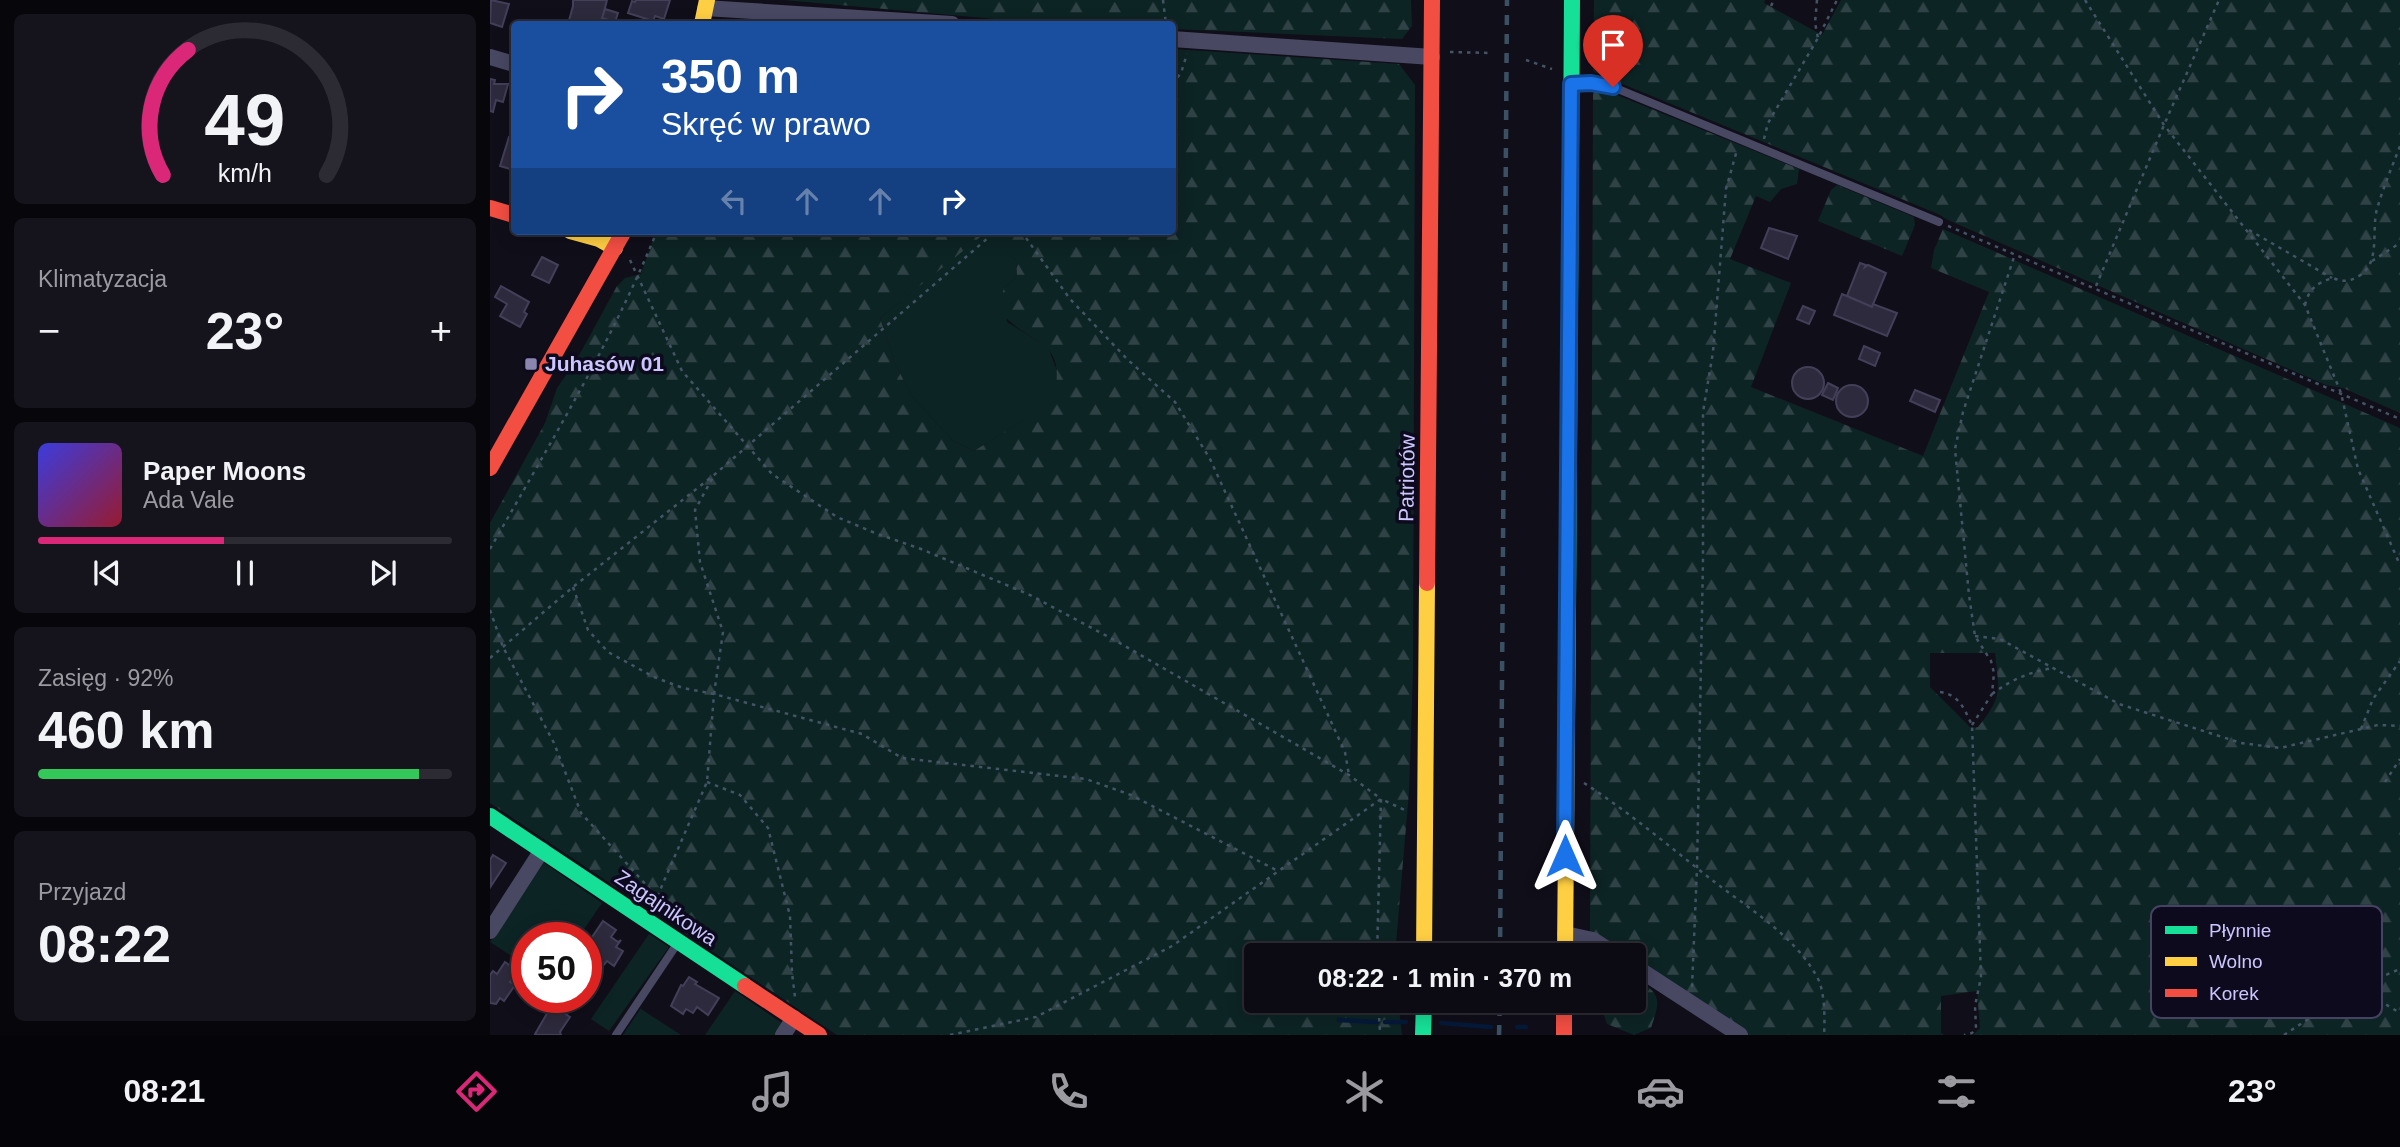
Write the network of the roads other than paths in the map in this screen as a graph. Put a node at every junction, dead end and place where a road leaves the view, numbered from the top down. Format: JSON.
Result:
{"nodes":[{"id":1,"x":1432,"y":0,"type":"edge"},
{"id":2,"x":1572,"y":0,"type":"edge"},
{"id":3,"x":706,"y":4,"type":"edge"},
{"id":4,"x":915,"y":21,"type":"edge"},
{"id":5,"x":1176,"y":39,"type":"edge"},
{"id":6,"x":490,"y":57,"type":"edge"},
{"id":7,"x":1432,"y":57,"type":"junction"},
{"id":8,"x":511,"y":63,"type":"edge"},
{"id":9,"x":1571,"y":84,"type":"junction"},
{"id":10,"x":490,"y":208,"type":"edge"},
{"id":11,"x":511,"y":214,"type":"edge"},
{"id":12,"x":1939,"y":222,"type":"road end"},
{"id":13,"x":584,"y":235,"type":"edge"},
{"id":14,"x":623,"y":235,"type":"edge"},
{"id":15,"x":621,"y":250,"type":"junction"},
{"id":16,"x":490,"y":468,"type":"edge"},
{"id":17,"x":490,"y":816,"type":"edge"},
{"id":18,"x":542,"y":850,"type":"junction"},
{"id":19,"x":490,"y":931,"type":"edge"},
{"id":20,"x":1565,"y":934,"type":"junction"},
{"id":21,"x":679,"y":941,"type":"junction"},
{"id":22,"x":1424,"y":943,"type":"edge"},
{"id":23,"x":1565,"y":943,"type":"edge"},
{"id":24,"x":1598,"y":943,"type":"edge"},
{"id":25,"x":1646,"y":973,"type":"edge"},
{"id":26,"x":1424,"y":1013,"type":"edge"},
{"id":27,"x":1564,"y":1013,"type":"edge"},
{"id":28,"x":793,"y":1018,"type":"junction"},
{"id":29,"x":616,"y":1035,"type":"edge"},
{"id":30,"x":783,"y":1035,"type":"edge"},
{"id":31,"x":819,"y":1035,"type":"edge"},
{"id":32,"x":1423,"y":1035,"type":"edge"},
{"id":33,"x":1564,"y":1035,"type":"edge"},
{"id":34,"x":1740,"y":1035,"type":"edge"}],
"edges":[{"from":1,"to":7,"type":"main road","name":"Patriotów"},
{"from":2,"to":9,"type":"main road"},
{"from":3,"to":4,"type":"street"},
{"from":5,"to":7,"type":"street"},
{"from":6,"to":8,"type":"street"},
{"from":7,"to":22,"type":"main road","name":"Patriotów"},
{"from":9,"to":12,"type":"lane"},
{"from":9,"to":20,"type":"main road"},
{"from":10,"to":11,"type":"main road"},
{"from":13,"to":15,"type":"main road"},
{"from":14,"to":15,"type":"main road"},
{"from":15,"to":16,"type":"main road"},
{"from":17,"to":18,"type":"main road","name":"Zagajnikowa"},
{"from":18,"to":19,"type":"street"},
{"from":18,"to":21,"type":"main road","name":"Zagajnikowa"},
{"from":20,"to":23,"type":"main road"},
{"from":20,"to":24,"type":"street"},
{"from":21,"to":28,"type":"main road","name":"Zagajnikowa"},
{"from":21,"to":29,"type":"lane"},
{"from":25,"to":34,"type":"street"},
{"from":26,"to":32,"type":"main road"},
{"from":27,"to":33,"type":"main road"},
{"from":28,"to":30,"type":"street"},
{"from":28,"to":31,"type":"main road","name":"Zagajnikowa"}]}
